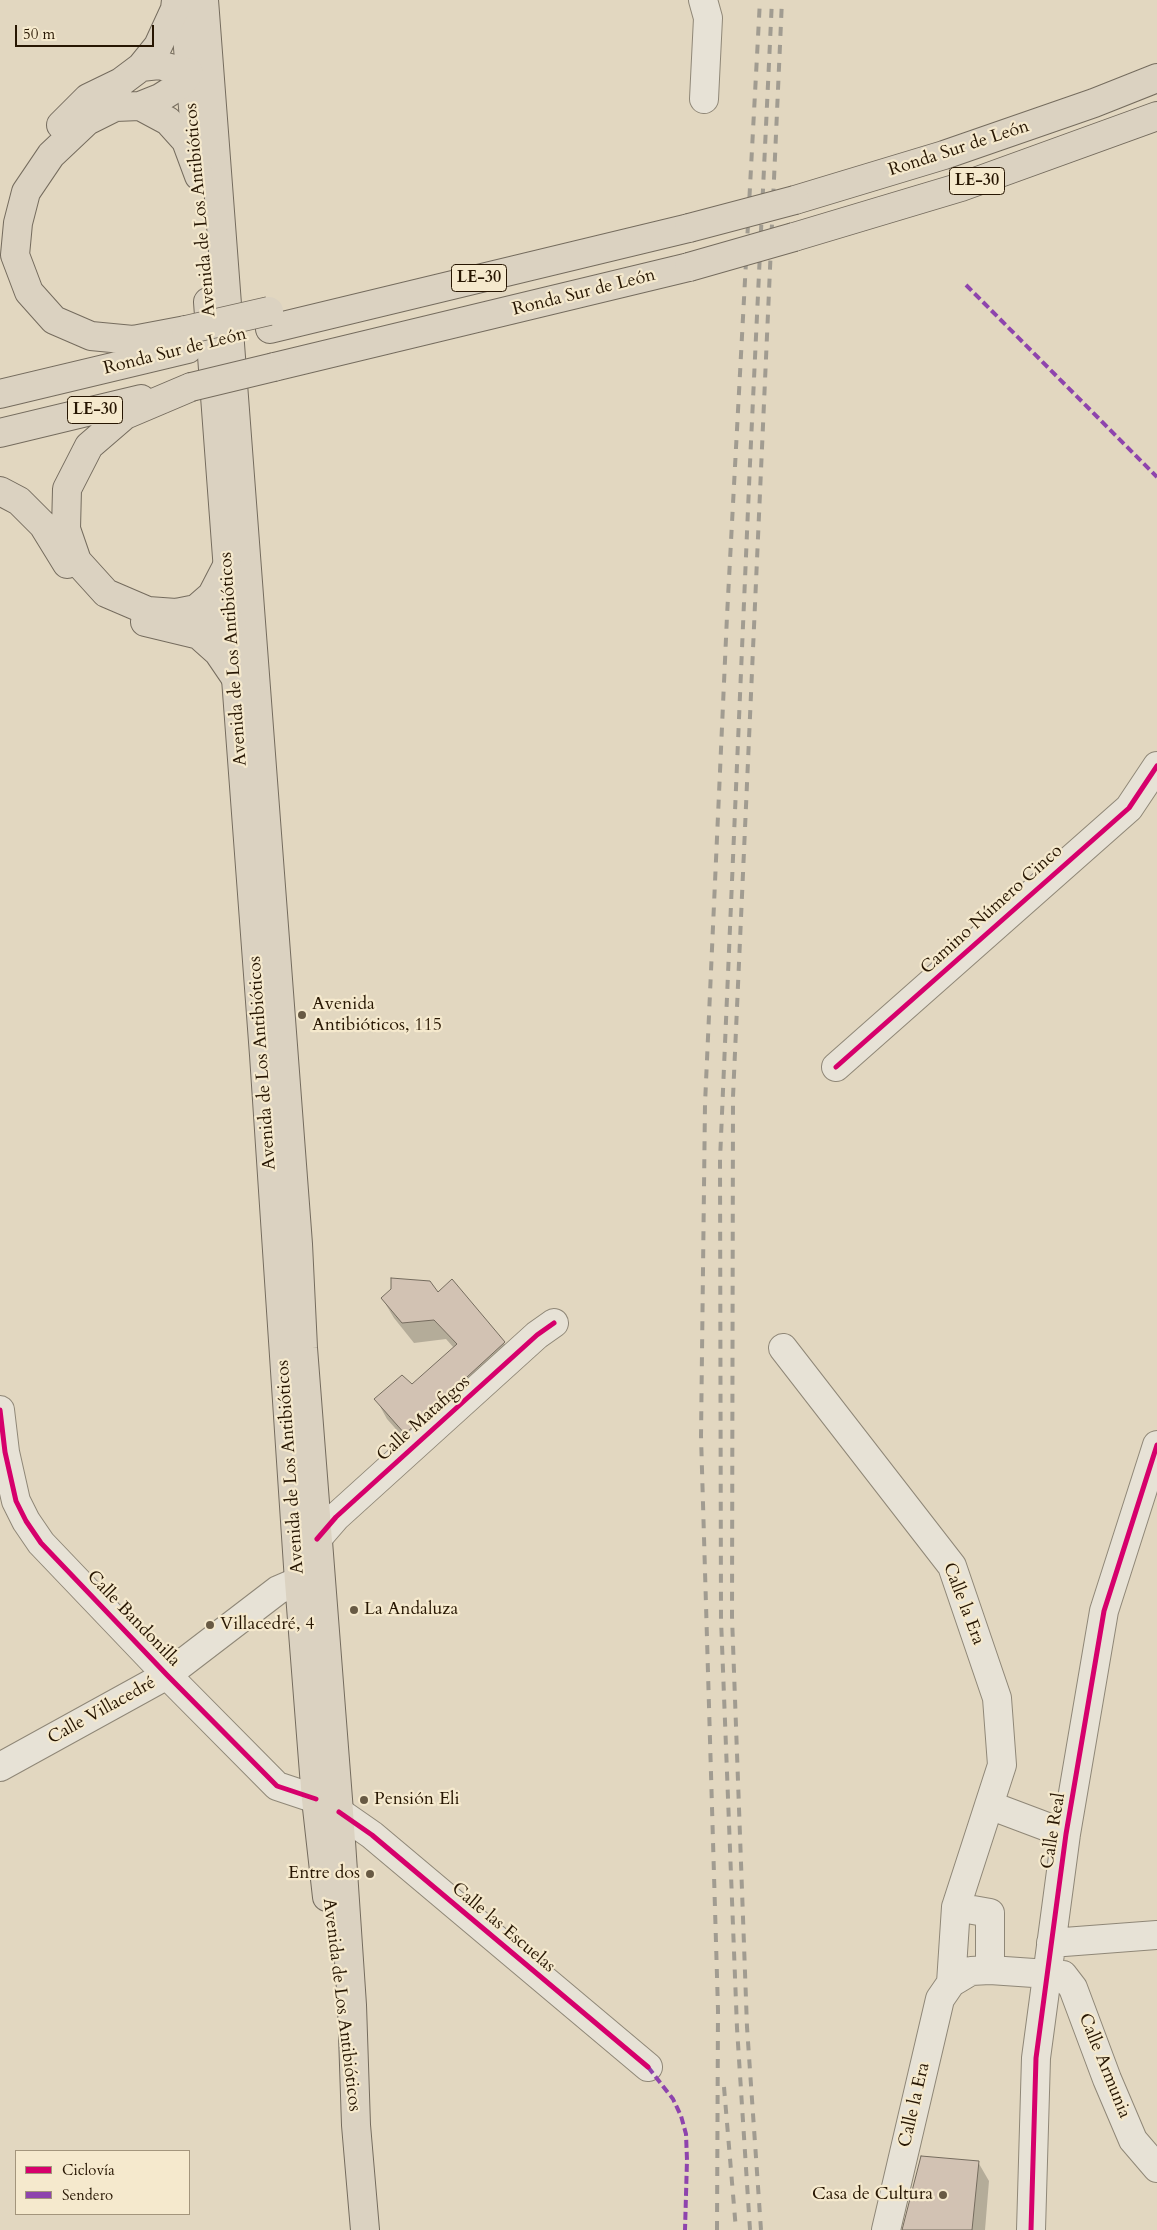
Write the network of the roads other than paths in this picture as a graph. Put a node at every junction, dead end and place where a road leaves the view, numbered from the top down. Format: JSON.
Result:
{"nodes":[{"id":1,"x":176,"y":0,"type":"edge"},
{"id":2,"x":184,"y":0,"type":"edge"},
{"id":3,"x":195,"y":0,"type":"edge"},
{"id":4,"x":204,"y":0,"type":"edge"},
{"id":5,"x":703,"y":0,"type":"edge"},
{"id":6,"x":141,"y":67,"type":"junction"},
{"id":7,"x":189,"y":73,"type":"junction"},
{"id":8,"x":1157,"y":78,"type":"edge"},
{"id":9,"x":704,"y":99,"type":"dead end"},
{"id":10,"x":140,"y":106,"type":"junction"},
{"id":11,"x":1157,"y":116,"type":"edge"},
{"id":12,"x":199,"y":176,"type":"junction"},
{"id":13,"x":0,"y":218,"type":"edge"},
{"id":14,"x":224,"y":263,"type":"junction"},
{"id":15,"x":187,"y":339,"type":"junction"},
{"id":16,"x":231,"y":351,"type":"junction"},
{"id":17,"x":191,"y":386,"type":"junction"},
{"id":18,"x":0,"y":394,"type":"edge"},
{"id":19,"x":0,"y":433,"type":"edge"},
{"id":20,"x":0,"y":491,"type":"edge"},
{"id":21,"x":227,"y":566,"type":"junction"},
{"id":22,"x":196,"y":609,"type":"junction"},
{"id":23,"x":232,"y":624,"type":"junction"},
{"id":24,"x":199,"y":635,"type":"junction"},
{"id":25,"x":236,"y":677,"type":"junction"},
{"id":26,"x":1157,"y":766,"type":"edge"},
{"id":27,"x":274,"y":912,"type":"junction"},
{"id":28,"x":264,"y":1055,"type":"junction"},
{"id":29,"x":836,"y":1067,"type":"dead end"},
{"id":30,"x":298,"y":1244,"type":"junction"},
{"id":31,"x":280,"y":1294,"type":"junction"},
{"id":32,"x":554,"y":1323,"type":"dead end"},
{"id":33,"x":782,"y":1348,"type":"dead end"},
{"id":34,"x":0,"y":1410,"type":"edge"},
{"id":35,"x":1157,"y":1446,"type":"edge"},
{"id":36,"x":8,"y":1502,"type":"edge"},
{"id":37,"x":325,"y":1509,"type":"junction"},
{"id":38,"x":318,"y":1539,"type":"junction"},
{"id":39,"x":299,"y":1581,"type":"junction"},
{"id":40,"x":167,"y":1675,"type":"junction"},
{"id":41,"x":332,"y":1721,"type":"junction"},
{"id":42,"x":0,"y":1767,"type":"edge"},
{"id":43,"x":336,"y":1771,"type":"junction"},
{"id":44,"x":316,"y":1799,"type":"junction"},
{"id":45,"x":989,"y":1805,"type":"junction"},
{"id":46,"x":339,"y":1812,"type":"junction"},
{"id":47,"x":1066,"y":1834,"type":"junction"},
{"id":48,"x":956,"y":1907,"type":"junction"},
{"id":49,"x":1157,"y":1935,"type":"edge"},
{"id":50,"x":1051,"y":1943,"type":"junction"},
{"id":51,"x":990,"y":1970,"type":"junction"},
{"id":52,"x":1046,"y":1974,"type":"junction"},
{"id":53,"x":951,"y":1983,"type":"junction"},
{"id":54,"x":648,"y":2067,"type":"dead end"},
{"id":55,"x":356,"y":2124,"type":"junction"},
{"id":56,"x":1157,"y":2168,"type":"edge"},
{"id":57,"x":364,"y":2230,"type":"edge"},
{"id":58,"x":886,"y":2230,"type":"edge"},
{"id":59,"x":1031,"y":2230,"type":"edge"}],
"edges":[{"from":1,"to":6,"type":"main road"},
{"from":2,"to":7,"type":"main road","name":"Avenida de Los Antibióticos"},
{"from":3,"to":7,"type":"main road"},
{"from":4,"to":14,"type":"main road","name":"Avenida de Los Antibióticos"},
{"from":5,"to":9,"type":"street"},
{"from":6,"to":7,"type":"main road"},
{"from":6,"to":13,"type":"main road"},
{"from":7,"to":10,"type":"main road"},
{"from":7,"to":12,"type":"main road","name":"Avenida de Los Antibióticos"},
{"from":7,"to":14,"type":"main road"},
{"from":8,"to":15,"type":"main road","name":"Ronda Sur de León","number":"LE-30","bridge":true},
{"from":10,"to":12,"type":"main road"},
{"from":10,"to":15,"type":"main road"},
{"from":11,"to":17,"type":"main road","name":"Ronda Sur de León","number":"LE-30","bridge":true},
{"from":12,"to":21,"type":"main road","name":"Avenida de Los Antibióticos"},
{"from":14,"to":16,"type":"main road","name":"Avenida de Los Antibióticos"},
{"from":15,"to":18,"type":"main road","name":"Ronda Sur de León","number":"LE-30"},
{"from":16,"to":23,"type":"main road"},
{"from":16,"to":27,"type":"main road","name":"Avenida de Los Antibióticos"},
{"from":17,"to":19,"type":"main road","name":"Ronda Sur de León","number":"LE-30"},
{"from":17,"to":22,"type":"main road"},
{"from":20,"to":24,"type":"main road"},
{"from":21,"to":22,"type":"main road"},
{"from":21,"to":23,"type":"main road","name":"Avenida de Los Antibióticos"},
{"from":22,"to":23,"type":"main road"},
{"from":23,"to":24,"type":"main road"},
{"from":23,"to":25,"type":"main road","name":"Avenida de Los Antibióticos"},
{"from":23,"to":27,"type":"main road"},
{"from":24,"to":25,"type":"main road"},
{"from":25,"to":28,"type":"main road","name":"Avenida de Los Antibióticos"},
{"from":26,"to":29,"type":"street","name":"Camino Número Cinco"},
{"from":27,"to":30,"type":"main road","name":"Avenida de Los Antibióticos"},
{"from":28,"to":30,"type":"main road"},
{"from":28,"to":31,"type":"main road","name":"Avenida de Los Antibióticos"},
{"from":30,"to":31,"type":"main road"},
{"from":30,"to":37,"type":"main road","name":"Avenida de Los Antibióticos"},
{"from":31,"to":39,"type":"main road","name":"Avenida de Los Antibióticos"},
{"from":32,"to":37,"type":"street","name":"Calle Matafigos"},
{"from":33,"to":45,"type":"street","name":"Calle la Era"},
{"from":34,"to":36,"type":"street","name":"Calle Bandonilla"},
{"from":35,"to":47,"type":"street","name":"Calle Real"},
{"from":36,"to":40,"type":"street","name":"Calle Bandonilla"},
{"from":37,"to":38,"type":"main road","name":"Avenida de Los Antibióticos"},
{"from":38,"to":39,"type":"main road"},
{"from":38,"to":41,"type":"main road","name":"Avenida de Los Antibióticos"},
{"from":39,"to":40,"type":"street","name":"Calle Villacedré"},
{"from":39,"to":41,"type":"main road"},
{"from":39,"to":44,"type":"main road","name":"Avenida de Los Antibióticos"},
{"from":40,"to":42,"type":"street","name":"Calle Villacedré"},
{"from":40,"to":44,"type":"street","name":"Calle Bandonilla"},
{"from":41,"to":43,"type":"main road","name":"Avenida de Los Antibióticos"},
{"from":43,"to":44,"type":"main road"},
{"from":43,"to":46,"type":"main road","name":"Avenida de Los Antibióticos"},
{"from":44,"to":46,"type":"main road"},
{"from":44,"to":55,"type":"main road","name":"Avenida de Los Antibióticos"},
{"from":45,"to":47,"type":"street"},
{"from":45,"to":48,"type":"street","name":"Calle la Era"},
{"from":46,"to":54,"type":"street","name":"Calle las Escuelas"},
{"from":46,"to":55,"type":"main road","name":"Avenida de Los Antibióticos"},
{"from":47,"to":50,"type":"street","name":"Calle Real"},
{"from":48,"to":51,"type":"street"},
{"from":48,"to":53,"type":"street","name":"Calle la Era"},
{"from":49,"to":50,"type":"street"},
{"from":50,"to":52,"type":"street","name":"Calle Real"},
{"from":51,"to":52,"type":"street"},
{"from":51,"to":53,"type":"street"},
{"from":52,"to":56,"type":"street","name":"Calle Armunia"},
{"from":52,"to":59,"type":"street","name":"Calle Real"},
{"from":53,"to":58,"type":"street","name":"Calle la Era"},
{"from":55,"to":57,"type":"main road","name":"Avenida de Los Antibióticos"}]}
